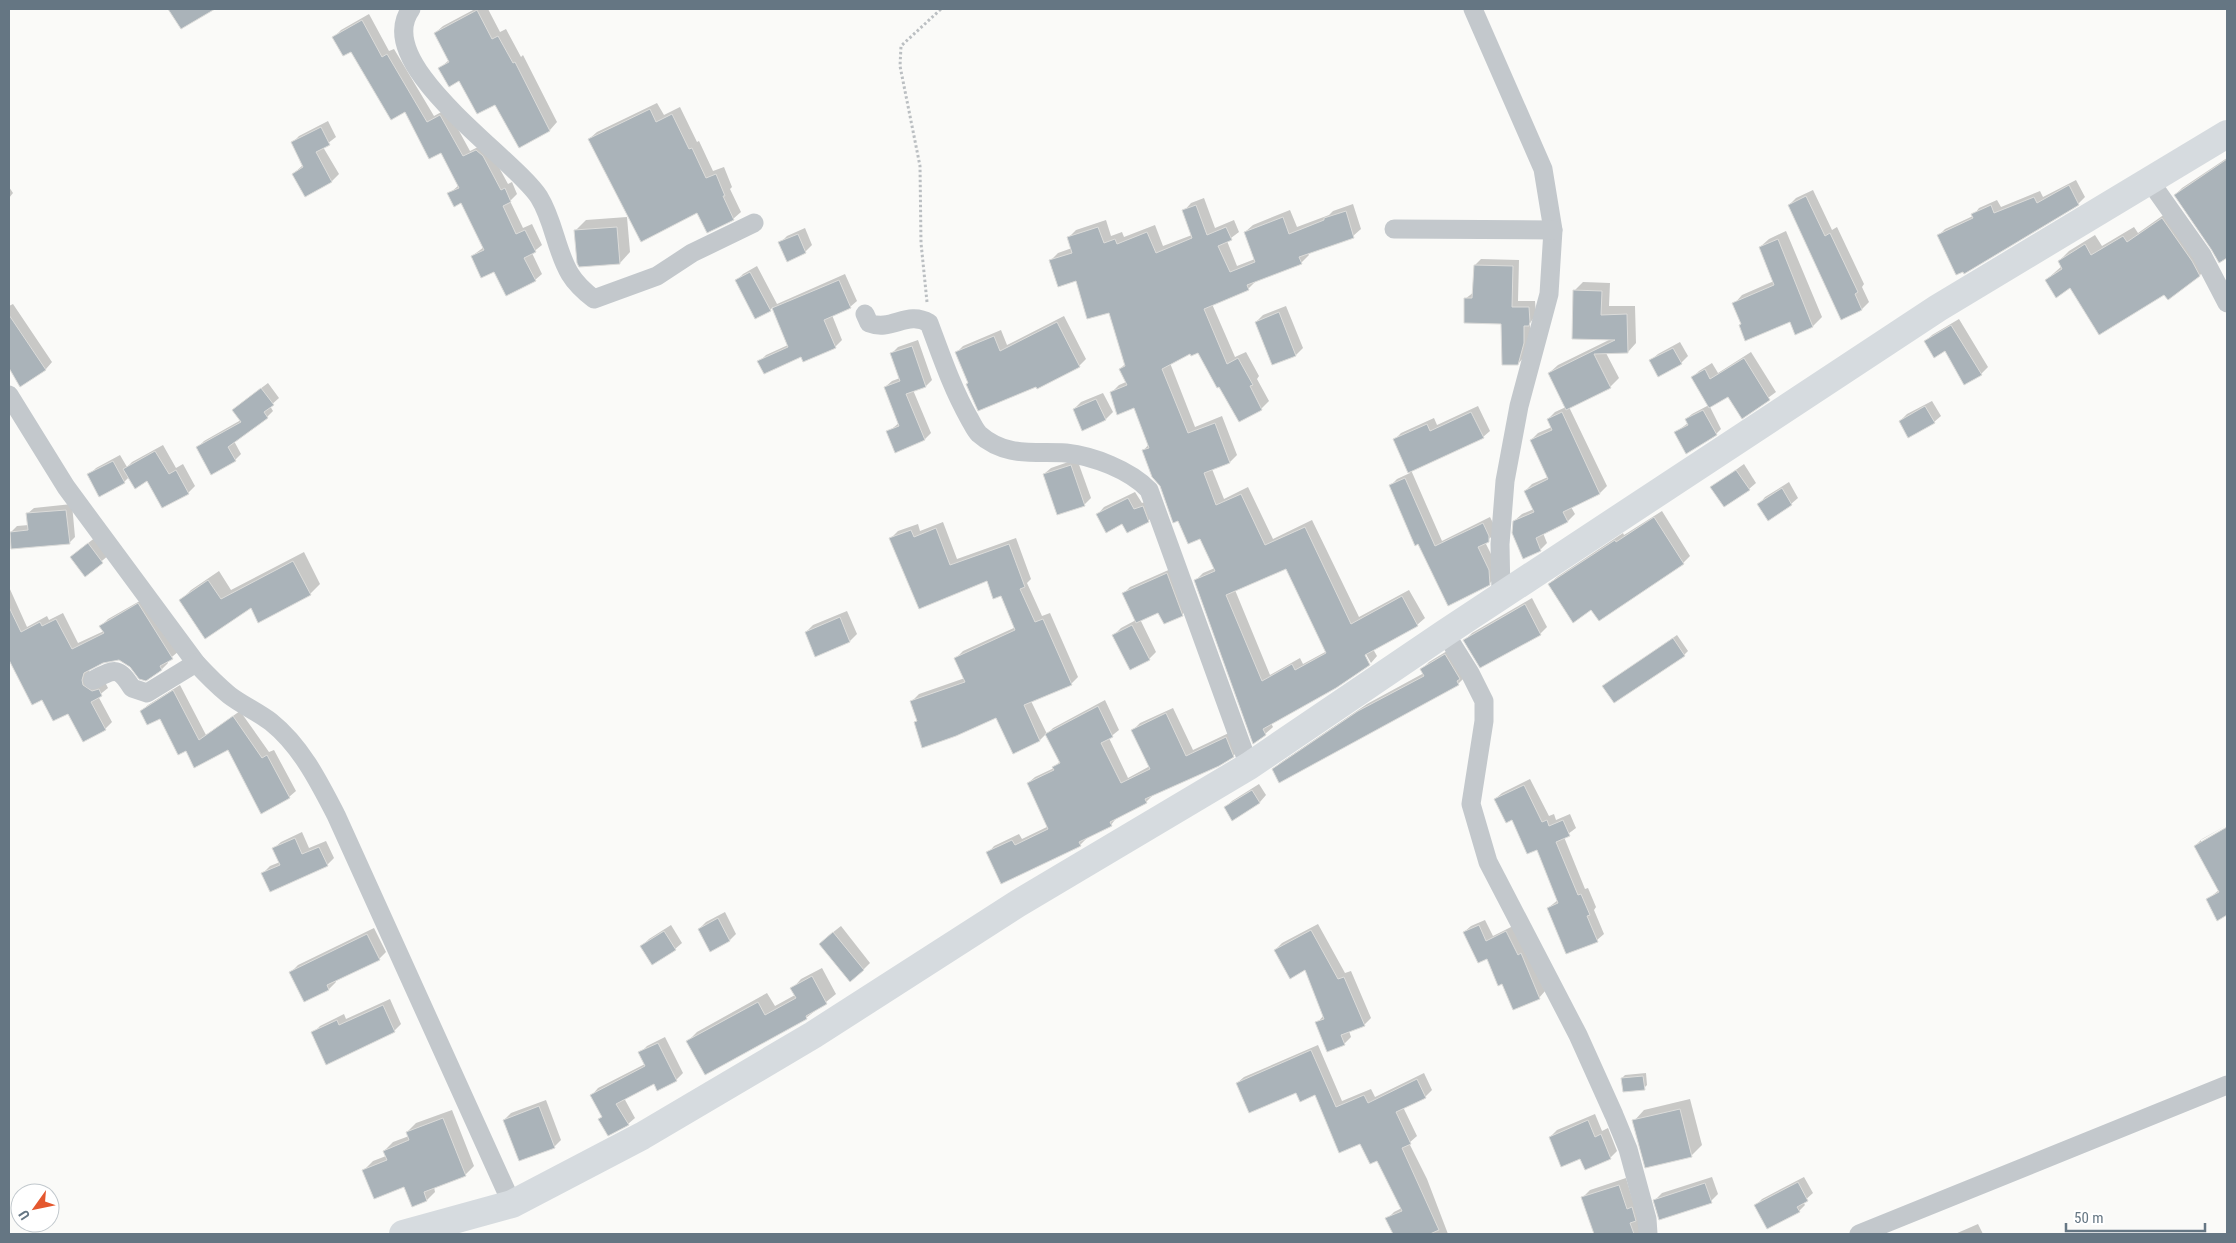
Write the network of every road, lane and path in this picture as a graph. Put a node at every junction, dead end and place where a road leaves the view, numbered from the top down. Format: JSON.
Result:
{"nodes":[{"id":1,"x":411,"y":9,"type":"edge"},
{"id":2,"x":941,"y":9,"type":"edge"},
{"id":3,"x":1472,"y":9,"type":"edge"},
{"id":4,"x":2227,"y":134,"type":"edge"},
{"id":5,"x":2149,"y":180,"type":"junction"},
{"id":6,"x":754,"y":223,"type":"dead end"},
{"id":7,"x":1394,"y":229,"type":"dead end"},
{"id":8,"x":1553,"y":230,"type":"junction"},
{"id":9,"x":2227,"y":303,"type":"edge"},
{"id":10,"x":864,"y":314,"type":"dead end"},
{"id":11,"x":929,"y":323,"type":"junction"},
{"id":12,"x":9,"y":395,"type":"edge"},
{"id":13,"x":1501,"y":596,"type":"junction"},
{"id":14,"x":1445,"y":633,"type":"junction"},
{"id":15,"x":196,"y":663,"type":"junction"},
{"id":16,"x":93,"y":680,"type":"dead end"},
{"id":17,"x":1249,"y":766,"type":"junction"},
{"id":18,"x":2227,"y":1085,"type":"edge"},
{"id":19,"x":512,"y":1204,"type":"junction"},
{"id":20,"x":403,"y":1234,"type":"edge"},
{"id":21,"x":1648,"y":1234,"type":"edge"},
{"id":22,"x":1860,"y":1234,"type":"edge"}],
"edges":[{"from":1,"to":6,"type":"street"},
{"from":2,"to":11,"type":"path"},
{"from":3,"to":8,"type":"street"},
{"from":4,"to":5,"type":"street"},
{"from":5,"to":9,"type":"street"},
{"from":5,"to":13,"type":"street"},
{"from":7,"to":8,"type":"street"},
{"from":8,"to":13,"type":"street"},
{"from":10,"to":11,"type":"street"},
{"from":11,"to":17,"type":"street"},
{"from":12,"to":15,"type":"street"},
{"from":13,"to":14,"type":"street"},
{"from":14,"to":17,"type":"street"},
{"from":14,"to":21,"type":"street"},
{"from":15,"to":16,"type":"street"},
{"from":15,"to":19,"type":"street"},
{"from":17,"to":19,"type":"street"},
{"from":18,"to":22,"type":"street"},
{"from":19,"to":20,"type":"street"}]}
